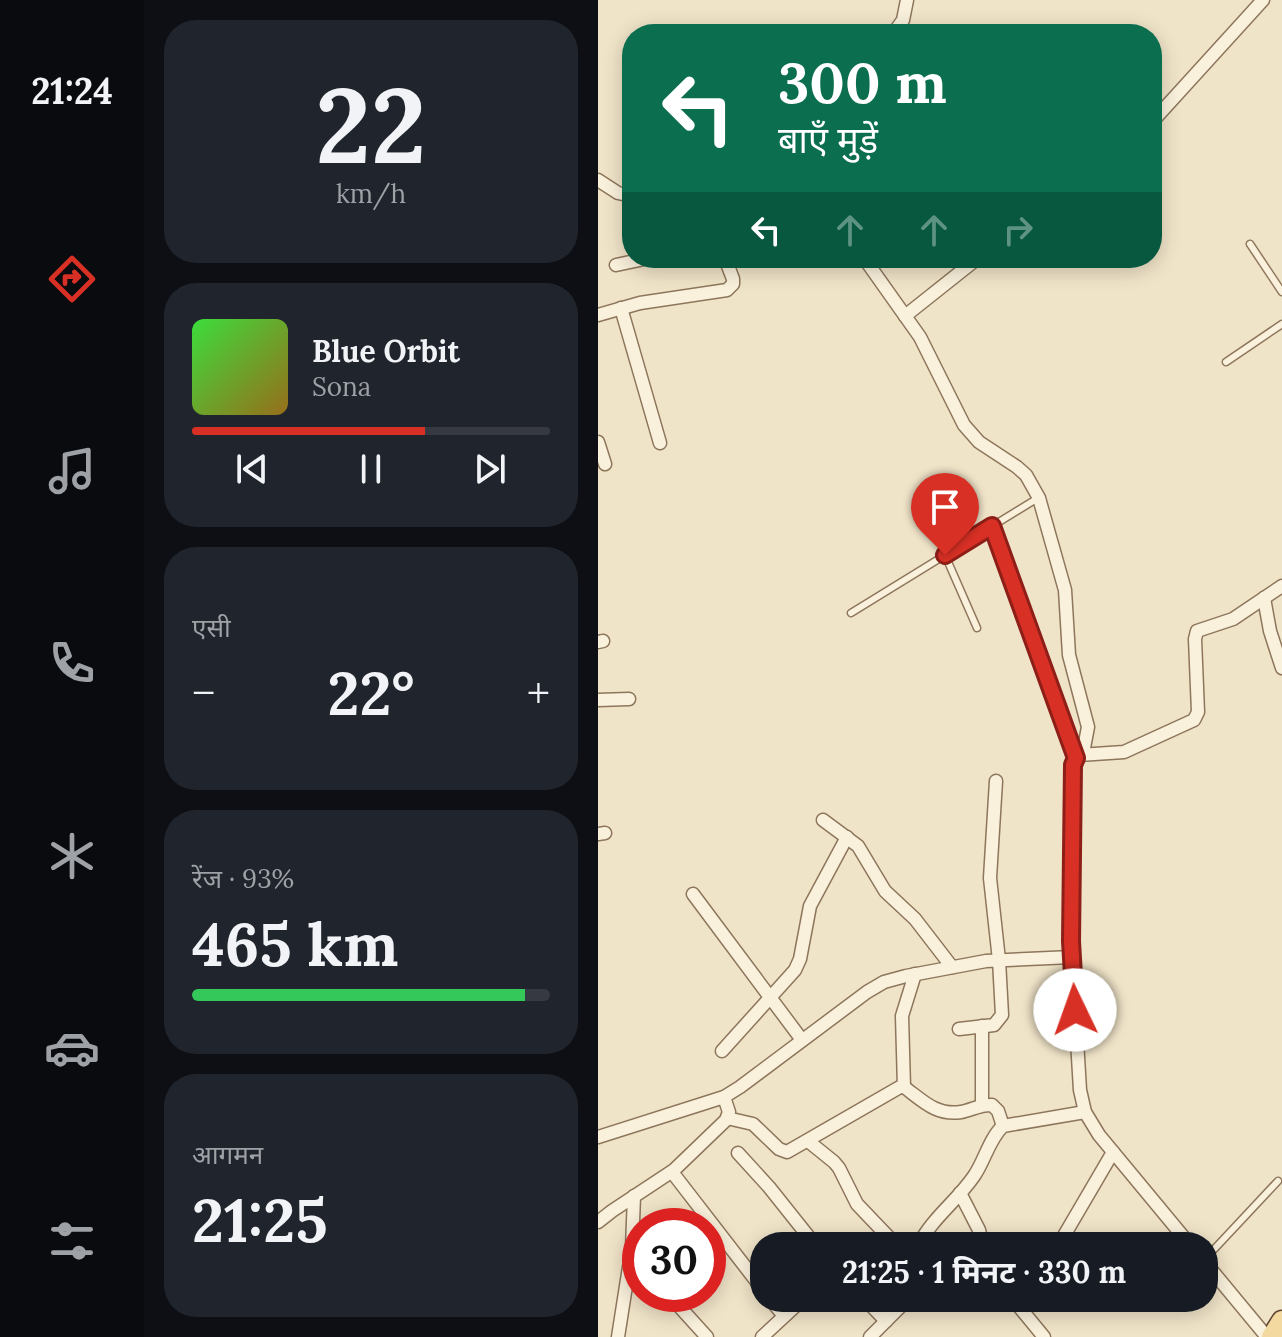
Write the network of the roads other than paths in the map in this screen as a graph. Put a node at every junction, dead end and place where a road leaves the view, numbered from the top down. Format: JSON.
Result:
{"nodes":[{"id":1,"x":907,"y":0,"type":"edge"},
{"id":2,"x":1263,"y":0,"type":"edge"},
{"id":3,"x":900,"y":24,"type":"edge"},
{"id":4,"x":1162,"y":111,"type":"edge"},
{"id":5,"x":598,"y":180,"type":"edge"},
{"id":6,"x":622,"y":194,"type":"edge"},
{"id":7,"x":1250,"y":244,"type":"dead end"},
{"id":8,"x":622,"y":264,"type":"edge"},
{"id":9,"x":616,"y":265,"type":"dead end"},
{"id":10,"x":729,"y":268,"type":"edge"},
{"id":11,"x":871,"y":268,"type":"edge"},
{"id":12,"x":965,"y":268,"type":"edge"},
{"id":13,"x":1282,"y":292,"type":"edge"},
{"id":14,"x":621,"y":308,"type":"junction"},
{"id":15,"x":598,"y":315,"type":"edge"},
{"id":16,"x":905,"y":316,"type":"junction"},
{"id":17,"x":1282,"y":324,"type":"edge"},
{"id":18,"x":1226,"y":362,"type":"dead end"},
{"id":19,"x":598,"y":442,"type":"edge"},
{"id":20,"x":660,"y":443,"type":"dead end"},
{"id":21,"x":605,"y":464,"type":"dead end"},
{"id":22,"x":1039,"y":498,"type":"junction"},
{"id":23,"x":992,"y":526,"type":"junction"},
{"id":24,"x":945,"y":555,"type":"junction"},
{"id":25,"x":1282,"y":586,"type":"edge"},
{"id":26,"x":1264,"y":598,"type":"junction"},
{"id":27,"x":851,"y":613,"type":"dead end"},
{"id":28,"x":977,"y":628,"type":"dead end"},
{"id":29,"x":1282,"y":668,"type":"edge"},
{"id":30,"x":629,"y":699,"type":"dead end"},
{"id":31,"x":598,"y":700,"type":"edge"},
{"id":32,"x":1077,"y":756,"type":"junction"},
{"id":33,"x":996,"y":781,"type":"dead end"},
{"id":34,"x":823,"y":820,"type":"dead end"},
{"id":35,"x":847,"y":837,"type":"junction"},
{"id":36,"x":693,"y":894,"type":"dead end"},
{"id":37,"x":1072,"y":957,"type":"junction"},
{"id":38,"x":999,"y":960,"type":"junction"},
{"id":39,"x":952,"y":967,"type":"junction"},
{"id":40,"x":915,"y":974,"type":"junction"},
{"id":41,"x":771,"y":999,"type":"junction"},
{"id":42,"x":982,"y":1026,"type":"junction"},
{"id":43,"x":959,"y":1029,"type":"dead end"},
{"id":44,"x":802,"y":1040,"type":"junction"},
{"id":45,"x":722,"y":1051,"type":"dead end"},
{"id":46,"x":904,"y":1087,"type":"junction"},
{"id":47,"x":724,"y":1097,"type":"junction"},
{"id":48,"x":982,"y":1105,"type":"junction"},
{"id":49,"x":1085,"y":1112,"type":"junction"},
{"id":50,"x":727,"y":1118,"type":"junction"},
{"id":51,"x":1003,"y":1126,"type":"junction"},
{"id":52,"x":598,"y":1137,"type":"edge"},
{"id":53,"x":808,"y":1141,"type":"junction"},
{"id":54,"x":1113,"y":1152,"type":"junction"},
{"id":55,"x":738,"y":1153,"type":"dead end"},
{"id":56,"x":672,"y":1172,"type":"junction"},
{"id":57,"x":1278,"y":1181,"type":"dead end"},
{"id":58,"x":960,"y":1193,"type":"junction"},
{"id":59,"x":634,"y":1196,"type":"junction"},
{"id":60,"x":634,"y":1208,"type":"edge"},
{"id":61,"x":598,"y":1222,"type":"edge"},
{"id":62,"x":805,"y":1232,"type":"edge"},
{"id":63,"x":884,"y":1232,"type":"edge"},
{"id":64,"x":926,"y":1232,"type":"edge"},
{"id":65,"x":980,"y":1232,"type":"edge"},
{"id":66,"x":1066,"y":1232,"type":"edge"},
{"id":67,"x":1179,"y":1232,"type":"edge"},
{"id":68,"x":1218,"y":1246,"type":"edge"},
{"id":69,"x":750,"y":1273,"type":"edge"},
{"id":70,"x":1218,"y":1277,"type":"edge"},
{"id":71,"x":624,"y":1312,"type":"edge"},
{"id":72,"x":684,"y":1312,"type":"edge"},
{"id":73,"x":781,"y":1312,"type":"edge"},
{"id":74,"x":788,"y":1312,"type":"edge"},
{"id":75,"x":877,"y":1312,"type":"edge"},
{"id":76,"x":895,"y":1312,"type":"edge"},
{"id":77,"x":1029,"y":1312,"type":"edge"},
{"id":78,"x":784,"y":1316,"type":"junction"},
{"id":79,"x":886,"y":1321,"type":"junction"},
{"id":80,"x":1282,"y":1321,"type":"edge"},
{"id":81,"x":872,"y":1336,"type":"edge"},
{"id":82,"x":618,"y":1337,"type":"edge"},
{"id":83,"x":707,"y":1337,"type":"edge"},
{"id":84,"x":762,"y":1337,"type":"edge"},
{"id":85,"x":1044,"y":1337,"type":"edge"},
{"id":86,"x":1270,"y":1337,"type":"edge"}],
"edges":[{"from":1,"to":3,"type":"street"},
{"from":2,"to":4,"type":"street"},
{"from":5,"to":6,"type":"street"},
{"from":7,"to":13,"type":"lane"},
{"from":8,"to":9,"type":"street"},
{"from":10,"to":14,"type":"street"},
{"from":11,"to":16,"type":"street"},
{"from":12,"to":16,"type":"street"},
{"from":14,"to":15,"type":"street"},
{"from":14,"to":20,"type":"street"},
{"from":16,"to":22,"type":"street"},
{"from":17,"to":18,"type":"lane"},
{"from":19,"to":21,"type":"street"},
{"from":22,"to":23,"type":"lane"},
{"from":22,"to":32,"type":"street"},
{"from":23,"to":24,"type":"lane"},
{"from":23,"to":32,"type":"lane"},
{"from":24,"to":27,"type":"lane"},
{"from":24,"to":28,"type":"lane"},
{"from":25,"to":26,"type":"street"},
{"from":26,"to":29,"type":"street"},
{"from":26,"to":32,"type":"street"},
{"from":30,"to":31,"type":"street"},
{"from":32,"to":37,"type":"street"},
{"from":33,"to":38,"type":"street"},
{"from":34,"to":35,"type":"street"},
{"from":35,"to":39,"type":"street"},
{"from":35,"to":41,"type":"street"},
{"from":36,"to":41,"type":"street"},
{"from":37,"to":38,"type":"street"},
{"from":37,"to":49,"type":"street"},
{"from":38,"to":39,"type":"street"},
{"from":38,"to":42,"type":"street"},
{"from":39,"to":40,"type":"street"},
{"from":40,"to":44,"type":"street"},
{"from":40,"to":46,"type":"street"},
{"from":41,"to":44,"type":"street"},
{"from":41,"to":45,"type":"street"},
{"from":42,"to":43,"type":"street"},
{"from":42,"to":48,"type":"street"},
{"from":44,"to":47,"type":"street"},
{"from":46,"to":48,"type":"street"},
{"from":46,"to":53,"type":"street"},
{"from":47,"to":50,"type":"street"},
{"from":47,"to":52,"type":"street"},
{"from":48,"to":51,"type":"street"},
{"from":49,"to":51,"type":"street"},
{"from":49,"to":54,"type":"street"},
{"from":50,"to":53,"type":"street"},
{"from":50,"to":56,"type":"street"},
{"from":51,"to":58,"type":"street"},
{"from":53,"to":63,"type":"street"},
{"from":54,"to":66,"type":"street"},
{"from":54,"to":67,"type":"street"},
{"from":55,"to":62,"type":"street"},
{"from":56,"to":59,"type":"street"},
{"from":56,"to":69,"type":"street"},
{"from":57,"to":68,"type":"lane"},
{"from":58,"to":64,"type":"street"},
{"from":58,"to":65,"type":"street"},
{"from":59,"to":60,"type":"street"},
{"from":59,"to":61,"type":"street"},
{"from":70,"to":86,"type":"street"},
{"from":71,"to":82,"type":"street"},
{"from":72,"to":83,"type":"street"},
{"from":73,"to":78,"type":"street"},
{"from":74,"to":78,"type":"street"},
{"from":75,"to":79,"type":"street"},
{"from":76,"to":79,"type":"street"},
{"from":77,"to":85,"type":"street"},
{"from":78,"to":84,"type":"street"},
{"from":79,"to":81,"type":"street"},
{"from":80,"to":86,"type":"main road"}]}
